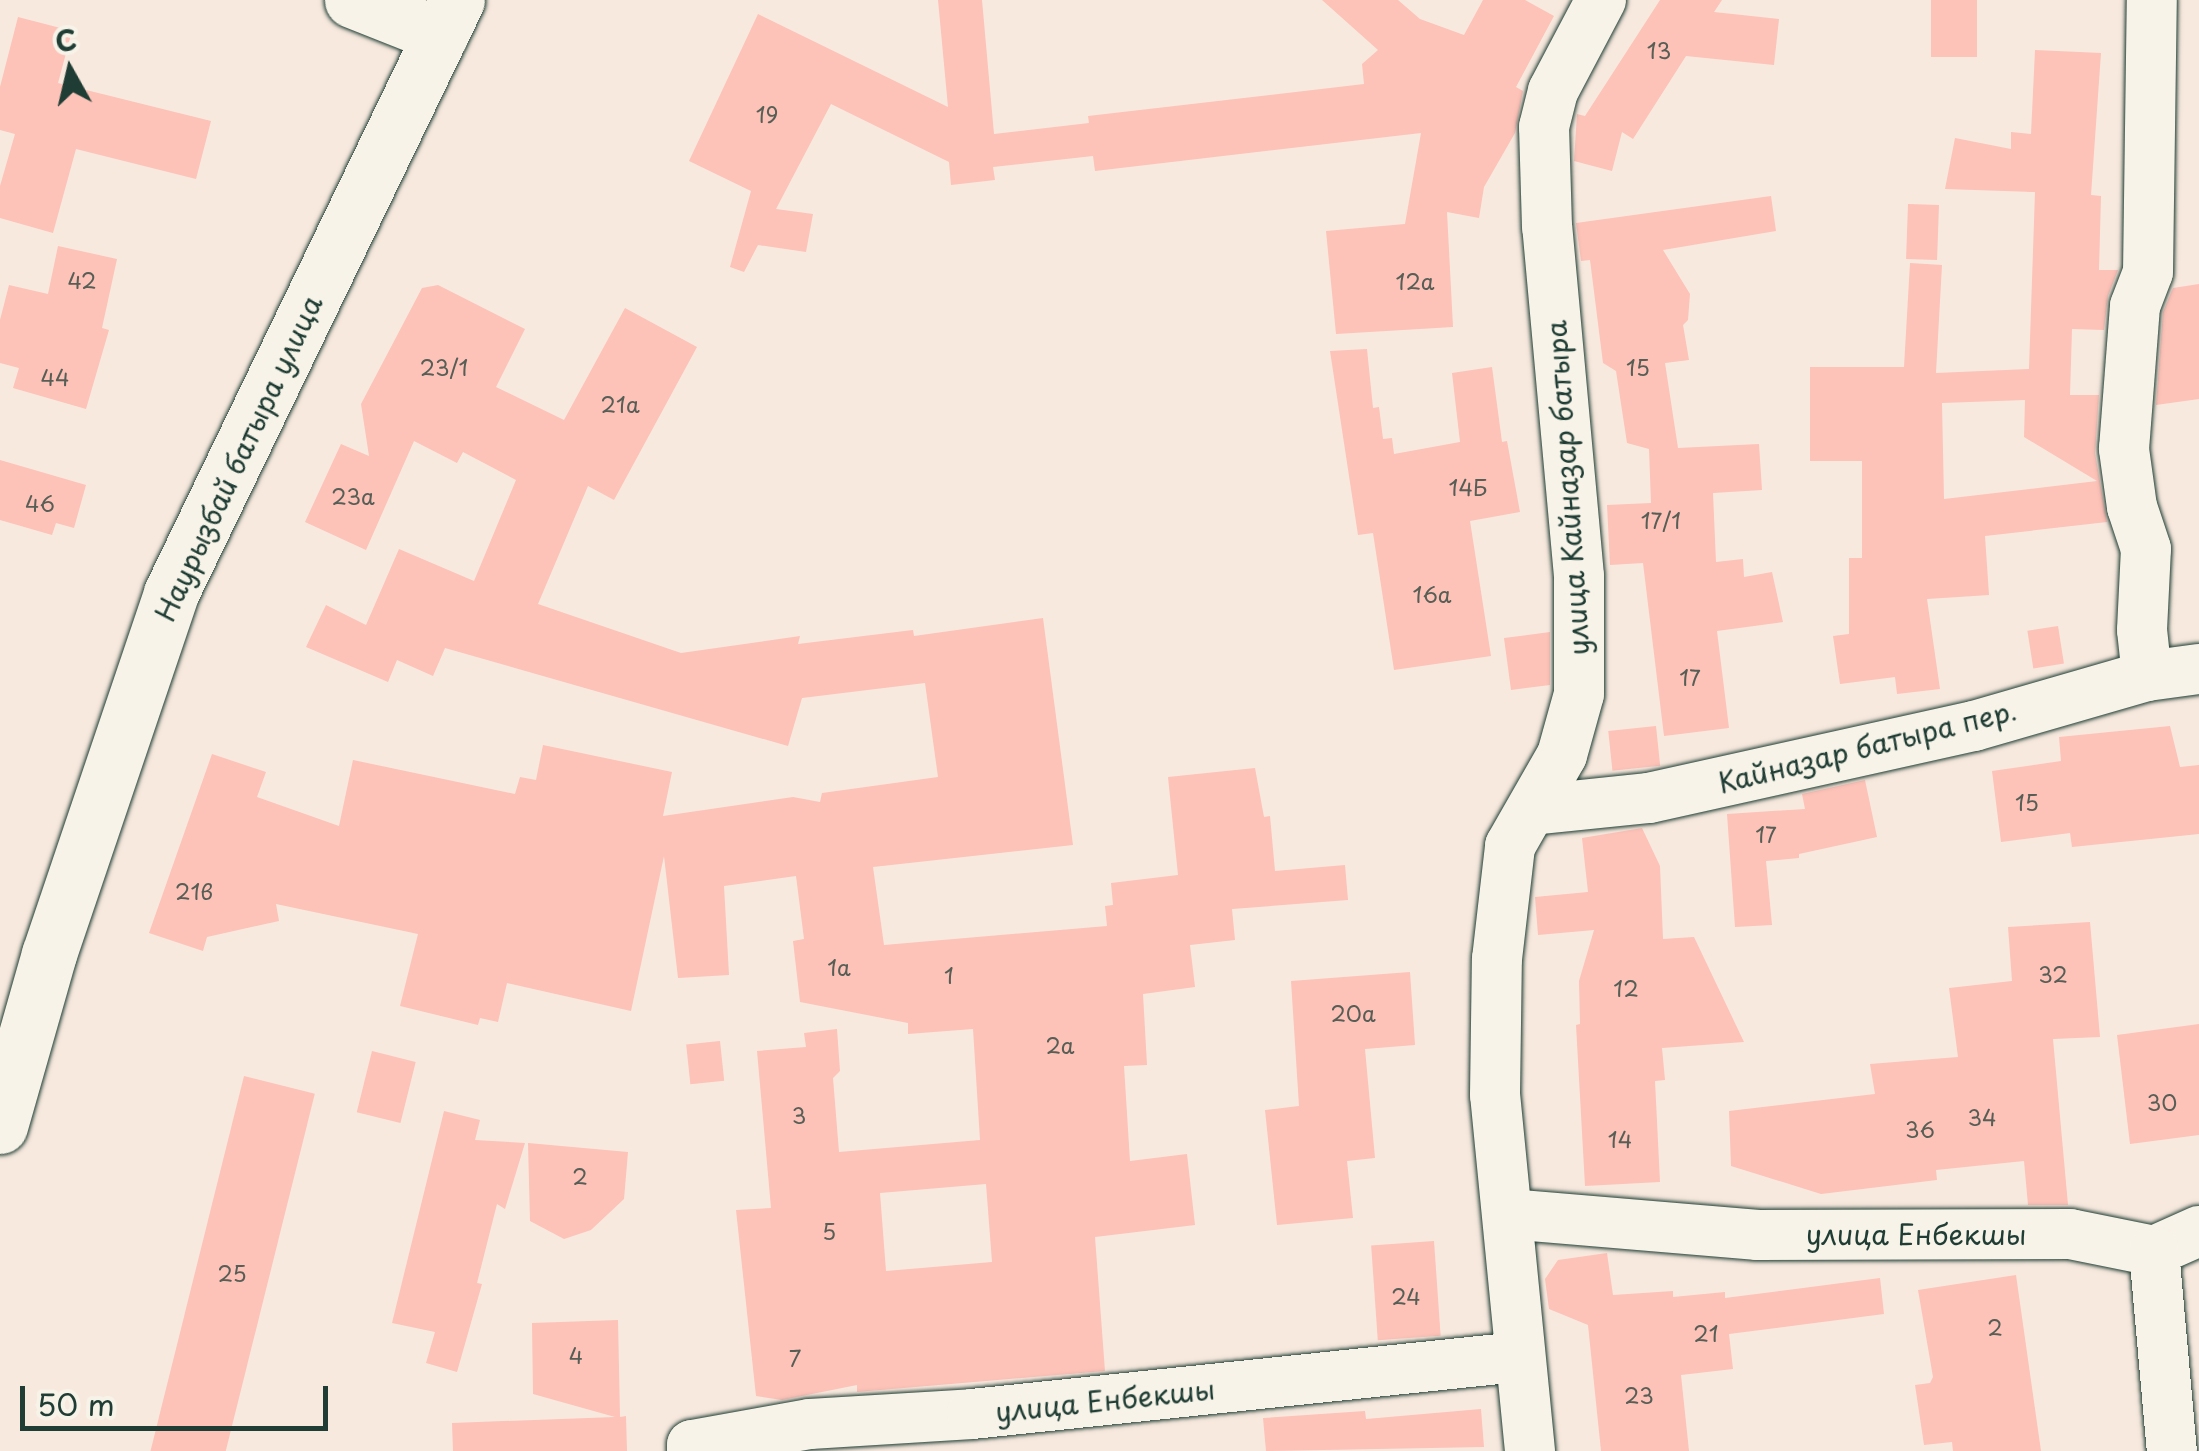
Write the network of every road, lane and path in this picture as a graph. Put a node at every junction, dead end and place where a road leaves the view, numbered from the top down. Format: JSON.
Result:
{"nodes":[{"id":1,"x":352,"y":0,"type":"edge"},
{"id":2,"x":1602,"y":0,"type":"edge"},
{"id":3,"x":2152,"y":0,"type":"edge"},
{"id":4,"x":448,"y":17,"type":"edge"},
{"id":5,"x":2199,"y":669,"type":"edge"},
{"id":6,"x":2147,"y":676,"type":"junction"},
{"id":7,"x":1532,"y":810,"type":"junction"},
{"id":8,"x":0,"y":1126,"type":"edge"},
{"id":9,"x":1508,"y":1214,"type":"junction"},
{"id":10,"x":2199,"y":1231,"type":"edge"},
{"id":11,"x":2154,"y":1251,"type":"junction"},
{"id":12,"x":1518,"y":1357,"type":"junction"},
{"id":13,"x":692,"y":1448,"type":"edge"},
{"id":14,"x":1530,"y":1451,"type":"edge"},
{"id":15,"x":2172,"y":1451,"type":"edge"}],
"edges":[{"from":1,"to":4,"type":"main road"},
{"from":2,"to":7,"type":"street","name":"улица Кайназар батыра"},
{"from":3,"to":6,"type":"street"},
{"from":4,"to":8,"type":"main road","name":"Наурызбай батыра улица"},
{"from":5,"to":6,"type":"street","name":"Кайназар батыра пер."},
{"from":6,"to":7,"type":"street","name":"Кайназар батыра пер."},
{"from":7,"to":9,"type":"street","name":"улица Кайназар батыра"},
{"from":9,"to":11,"type":"street","name":"улица Енбекшы"},
{"from":9,"to":12,"type":"street","name":"улица Кайназар батыра"},
{"from":10,"to":11,"type":"street"},
{"from":11,"to":15,"type":"street"},
{"from":12,"to":13,"type":"street","name":"улица Енбекшы"},
{"from":12,"to":14,"type":"street","name":"улица Кайназар батыра"}]}
